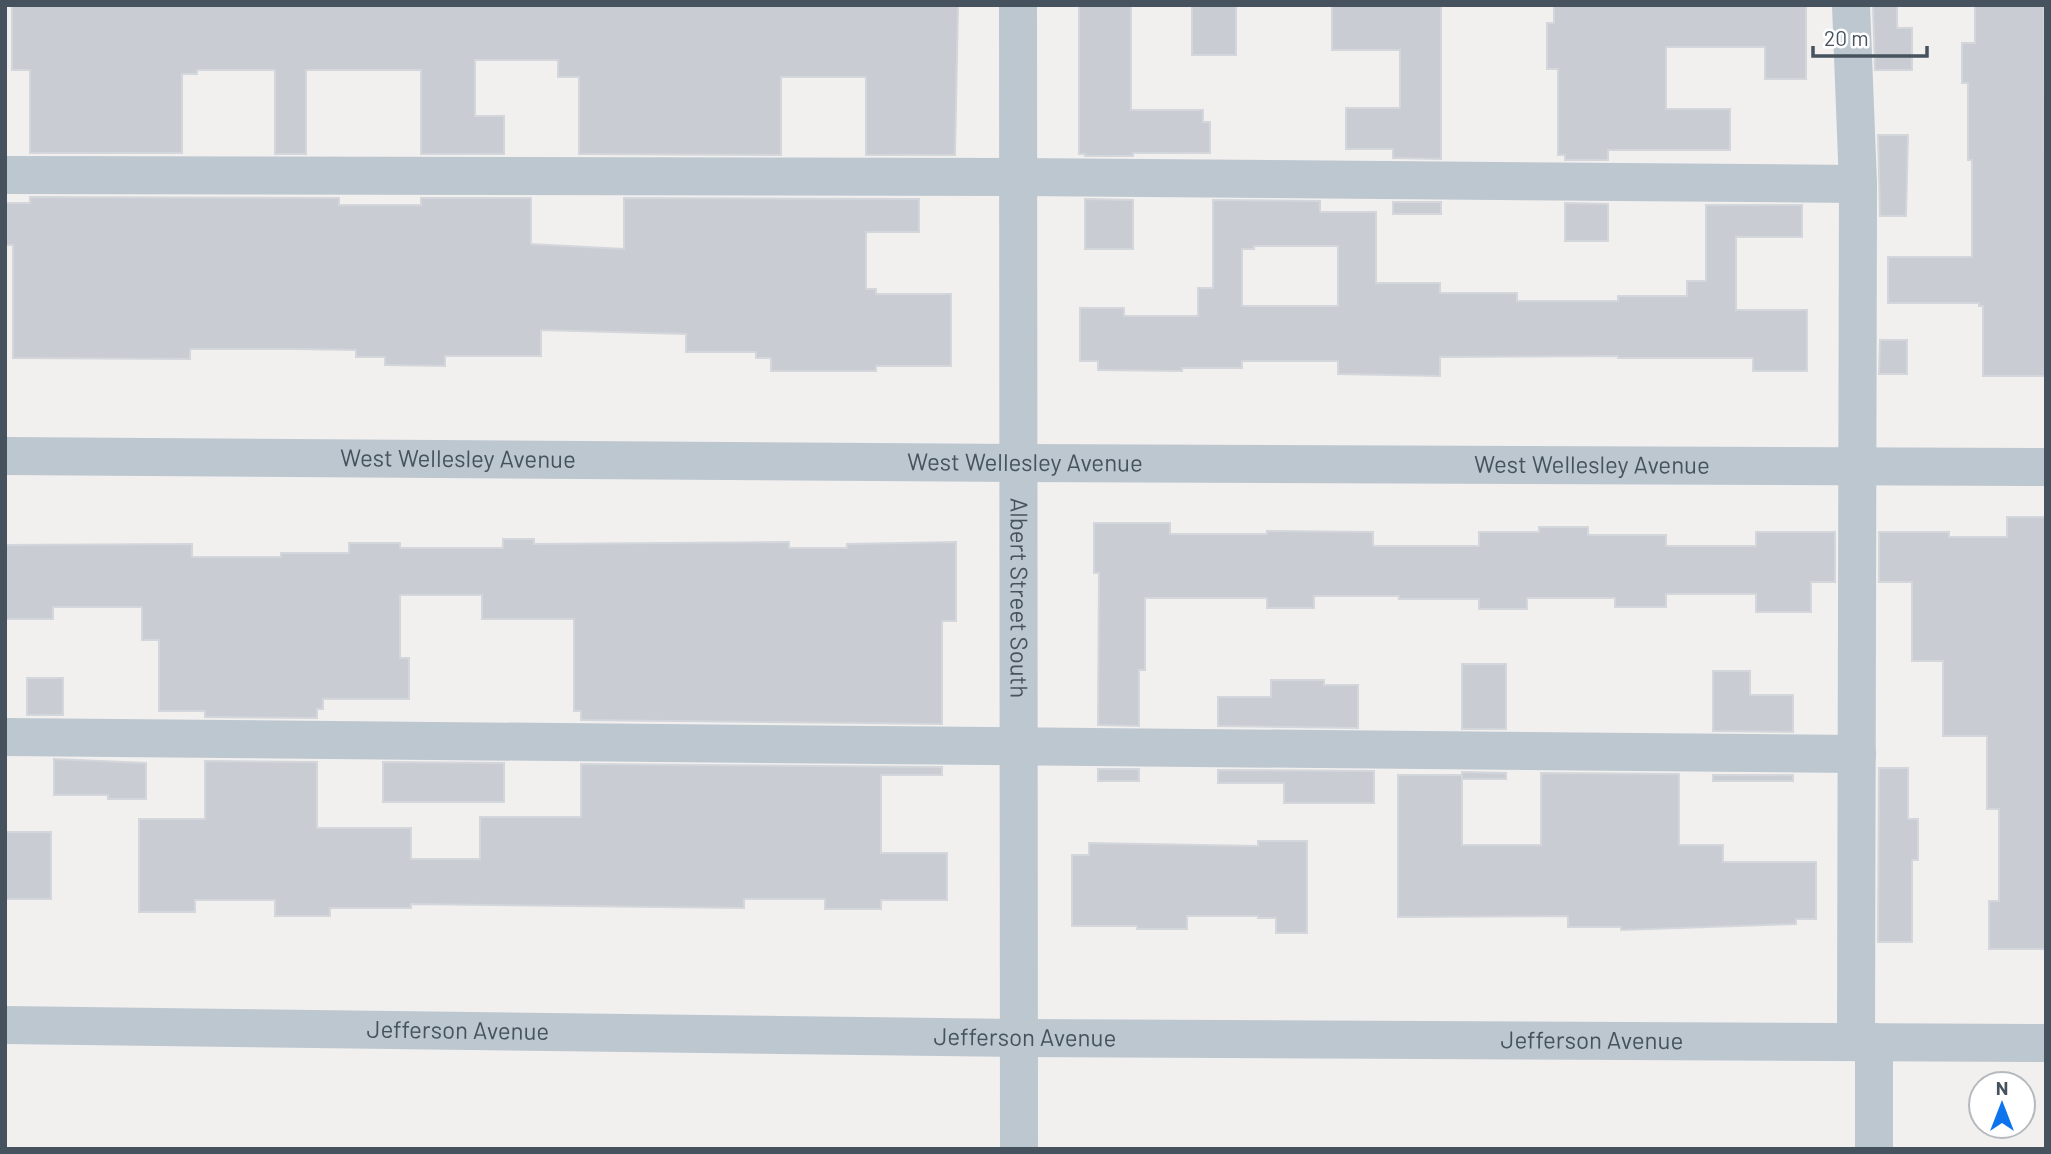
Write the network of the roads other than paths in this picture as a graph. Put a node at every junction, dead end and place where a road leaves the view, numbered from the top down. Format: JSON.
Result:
{"nodes":[{"id":1,"x":1018,"y":5,"type":"edge"},
{"id":2,"x":1851,"y":5,"type":"edge"},
{"id":3,"x":5,"y":175,"type":"edge"},
{"id":4,"x":1018,"y":177,"type":"junction"},
{"id":5,"x":1858,"y":184,"type":"junction"},
{"id":6,"x":5,"y":456,"type":"edge"},
{"id":7,"x":1018,"y":463,"type":"junction"},
{"id":8,"x":1858,"y":466,"type":"junction"},
{"id":9,"x":2046,"y":467,"type":"edge"},
{"id":10,"x":5,"y":737,"type":"edge"},
{"id":11,"x":1018,"y":748,"type":"junction"},
{"id":12,"x":1857,"y":754,"type":"junction"},
{"id":13,"x":5,"y":1026,"type":"edge"},
{"id":14,"x":1018,"y":1038,"type":"junction"},
{"id":15,"x":1865,"y":1042,"type":"junction"},
{"id":16,"x":2046,"y":1043,"type":"edge"},
{"id":17,"x":1018,"y":1149,"type":"edge"},
{"id":18,"x":1874,"y":1149,"type":"edge"}],
"edges":[{"from":1,"to":4,"type":"street","name":"Albert Street South"},
{"from":2,"to":5,"type":"street"},
{"from":3,"to":4,"type":"street"},
{"from":4,"to":5,"type":"street"},
{"from":4,"to":7,"type":"street","name":"Albert Street South"},
{"from":5,"to":8,"type":"street"},
{"from":6,"to":7,"type":"street","name":"West Wellesley Avenue"},
{"from":7,"to":8,"type":"street","name":"West Wellesley Avenue"},
{"from":7,"to":11,"type":"street","name":"Albert Street South"},
{"from":8,"to":9,"type":"street","name":"West Wellesley Avenue"},
{"from":8,"to":12,"type":"street"},
{"from":10,"to":11,"type":"street"},
{"from":11,"to":12,"type":"street"},
{"from":11,"to":14,"type":"street","name":"Albert Street South"},
{"from":12,"to":15,"type":"street"},
{"from":13,"to":14,"type":"street","name":"Jefferson Avenue"},
{"from":14,"to":15,"type":"street","name":"Jefferson Avenue"},
{"from":14,"to":17,"type":"street","name":"Albert Street South"},
{"from":15,"to":16,"type":"street","name":"Jefferson Avenue"},
{"from":15,"to":18,"type":"street"}]}
